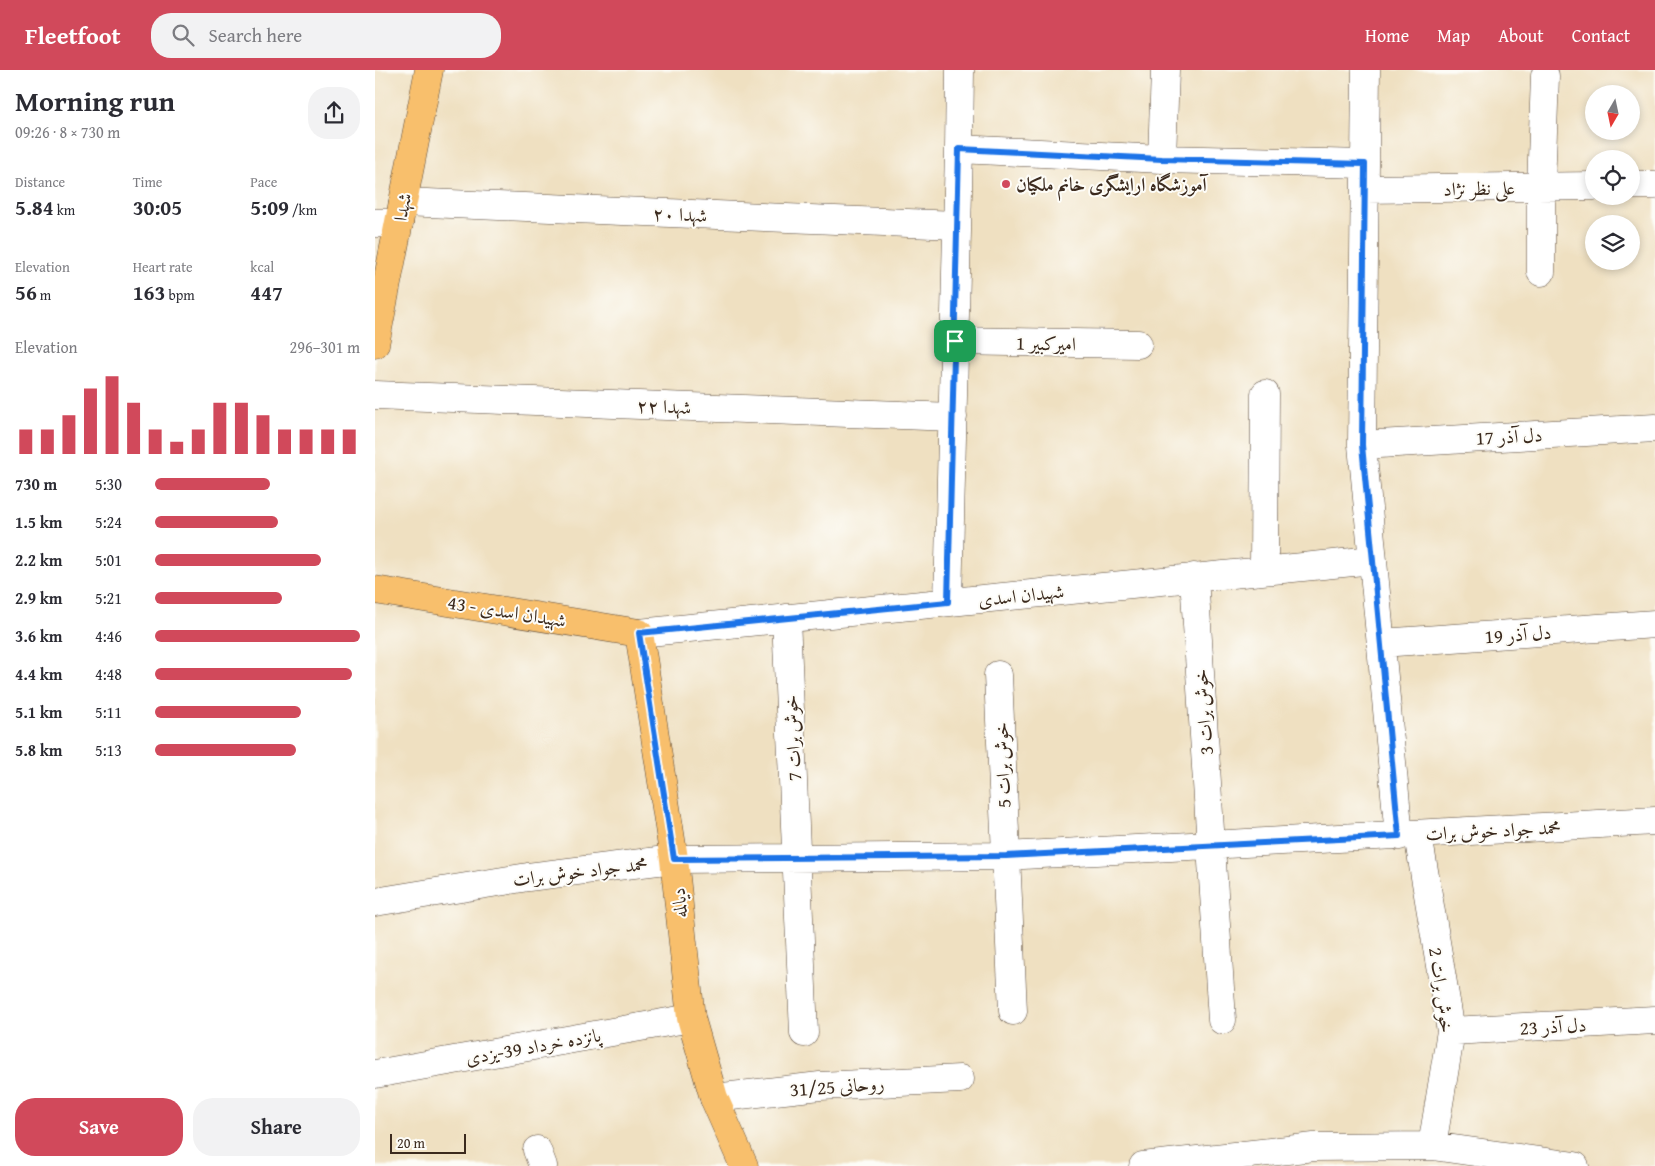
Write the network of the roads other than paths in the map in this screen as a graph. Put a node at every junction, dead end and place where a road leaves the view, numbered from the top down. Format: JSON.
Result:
{"nodes":[{"id":1,"x":429,"y":70,"type":"edge"},
{"id":2,"x":960,"y":70,"type":"edge"},
{"id":3,"x":1165,"y":70,"type":"edge"},
{"id":4,"x":1366,"y":70,"type":"edge"},
{"id":5,"x":1545,"y":76,"type":"dead end"},
{"id":6,"x":959,"y":149,"type":"junction"},
{"id":7,"x":1162,"y":159,"type":"junction"},
{"id":8,"x":1365,"y":177,"type":"junction"},
{"id":9,"x":1640,"y":185,"type":"edge"},
{"id":10,"x":1655,"y":185,"type":"edge"},
{"id":11,"x":1541,"y":186,"type":"junction"},
{"id":12,"x":1585,"y":186,"type":"edge"},
{"id":13,"x":392,"y":216,"type":"edge"},
{"id":14,"x":957,"y":225,"type":"junction"},
{"id":15,"x":1541,"y":272,"type":"dead end"},
{"id":16,"x":955,"y":341,"type":"junction"},
{"id":17,"x":375,"y":344,"type":"edge"},
{"id":18,"x":1138,"y":344,"type":"dead end"},
{"id":19,"x":1265,"y":394,"type":"dead end"},
{"id":20,"x":375,"y":396,"type":"edge"},
{"id":21,"x":953,"y":417,"type":"junction"},
{"id":22,"x":1655,"y":428,"type":"edge"},
{"id":23,"x":1362,"y":445,"type":"junction"},
{"id":24,"x":1373,"y":560,"type":"junction"},
{"id":25,"x":1264,"y":570,"type":"junction"},
{"id":26,"x":1194,"y":578,"type":"junction"},
{"id":27,"x":375,"y":590,"type":"edge"},
{"id":28,"x":948,"y":602,"type":"junction"},
{"id":29,"x":786,"y":618,"type":"junction"},
{"id":30,"x":1655,"y":624,"type":"edge"},
{"id":31,"x":639,"y":633,"type":"junction"},
{"id":32,"x":1381,"y":644,"type":"junction"},
{"id":33,"x":999,"y":675,"type":"dead end"},
{"id":34,"x":1655,"y":821,"type":"edge"},
{"id":35,"x":1408,"y":835,"type":"junction"},
{"id":36,"x":1211,"y":846,"type":"junction"},
{"id":37,"x":1006,"y":856,"type":"junction"},
{"id":38,"x":797,"y":858,"type":"junction"},
{"id":39,"x":674,"y":859,"type":"junction"},
{"id":40,"x":375,"y":902,"type":"edge"},
{"id":41,"x":1013,"y":1011,"type":"dead end"},
{"id":42,"x":691,"y":1018,"type":"junction"},
{"id":43,"x":1222,"y":1020,"type":"dead end"},
{"id":44,"x":1655,"y":1020,"type":"edge"},
{"id":45,"x":1451,"y":1031,"type":"junction"},
{"id":46,"x":804,"y":1033,"type":"dead end"},
{"id":47,"x":375,"y":1074,"type":"edge"},
{"id":48,"x":960,"y":1079,"type":"dead end"},
{"id":49,"x":714,"y":1098,"type":"junction"},
{"id":50,"x":1432,"y":1146,"type":"junction"},
{"id":51,"x":1189,"y":1163,"type":"edge"},
{"id":52,"x":1536,"y":1163,"type":"edge"},
{"id":53,"x":743,"y":1166,"type":"edge"},
{"id":54,"x":1143,"y":1166,"type":"edge"},
{"id":55,"x":1575,"y":1166,"type":"edge"}],
"edges":[{"from":1,"to":13,"type":"main road","name":"شهدا"},
{"from":2,"to":6,"type":"street"},
{"from":3,"to":7,"type":"street"},
{"from":4,"to":8,"type":"street","name":"خوش برات 2"},
{"from":5,"to":11,"type":"street"},
{"from":6,"to":7,"type":"street","name":"علی نظر نژاد"},
{"from":6,"to":14,"type":"street"},
{"from":7,"to":8,"type":"street","name":"علی نظر نژاد"},
{"from":8,"to":11,"type":"street","name":"علی نظر نژاد"},
{"from":8,"to":23,"type":"street","name":"خوش برات 2"},
{"from":9,"to":10,"type":"street"},
{"from":11,"to":12,"type":"street","name":"علی نظر نژاد"},
{"from":11,"to":15,"type":"street"},
{"from":13,"to":14,"type":"street","name":"شهدا ۲۰"},
{"from":13,"to":17,"type":"main road","name":"شهدا"},
{"from":14,"to":16,"type":"street"},
{"from":16,"to":18,"type":"street","name":"امیرکبیر 1"},
{"from":16,"to":21,"type":"street"},
{"from":19,"to":25,"type":"street"},
{"from":20,"to":21,"type":"street","name":"شهدا ۲۲"},
{"from":21,"to":28,"type":"street"},
{"from":22,"to":23,"type":"street","name":"دل آذر 17"},
{"from":23,"to":24,"type":"street","name":"خوش برات 2"},
{"from":24,"to":25,"type":"street","name":"شهیدان اسدی"},
{"from":24,"to":32,"type":"street","name":"خوش برات 2"},
{"from":25,"to":26,"type":"street","name":"شهیدان اسدی"},
{"from":26,"to":28,"type":"street","name":"شهیدان اسدی"},
{"from":26,"to":36,"type":"street","name":"خوش برات 3"},
{"from":27,"to":31,"type":"main road","name":"شهیدان اسدی - 43"},
{"from":28,"to":29,"type":"street","name":"شهیدان اسدی"},
{"from":29,"to":31,"type":"street","name":"شهیدان اسدی"},
{"from":29,"to":38,"type":"street","name":"خوش برات 7"},
{"from":30,"to":32,"type":"street","name":"دل آذر 19"},
{"from":31,"to":39,"type":"main road","name":"دیالمه"},
{"from":32,"to":35,"type":"street","name":"خوش برات 2"},
{"from":33,"to":37,"type":"street","name":"خوش برات 5"},
{"from":34,"to":35,"type":"street","name":"محمد جواد خوش برات"},
{"from":35,"to":36,"type":"street","name":"محمد جواد خوش برات"},
{"from":35,"to":45,"type":"street","name":"خوش برات 2"},
{"from":36,"to":37,"type":"street","name":"محمد جواد خوش برات"},
{"from":36,"to":43,"type":"street","name":"خوش برات 3"},
{"from":37,"to":38,"type":"street","name":"محمد جواد خوش برات"},
{"from":37,"to":41,"type":"street","name":"خوش برات 5"},
{"from":38,"to":39,"type":"street","name":"محمد جواد خوش برات"},
{"from":38,"to":46,"type":"street","name":"خوش برات 7"},
{"from":39,"to":40,"type":"street","name":"محمد جواد خوش برات"},
{"from":39,"to":42,"type":"main road","name":"دیالمه"},
{"from":42,"to":47,"type":"street","name":"پانزده خرداد 39-یزدی"},
{"from":42,"to":49,"type":"main road","name":"دیالمه"},
{"from":44,"to":45,"type":"street","name":"دل آذر 23"},
{"from":45,"to":50,"type":"street","name":"خوش برات 2"},
{"from":48,"to":49,"type":"street","name":"روحانی 31/25"},
{"from":49,"to":53,"type":"main road","name":"دیالمه"},
{"from":50,"to":51,"type":"street"},
{"from":50,"to":52,"type":"street"},
{"from":51,"to":54,"type":"street"},
{"from":52,"to":55,"type":"street"}]}
